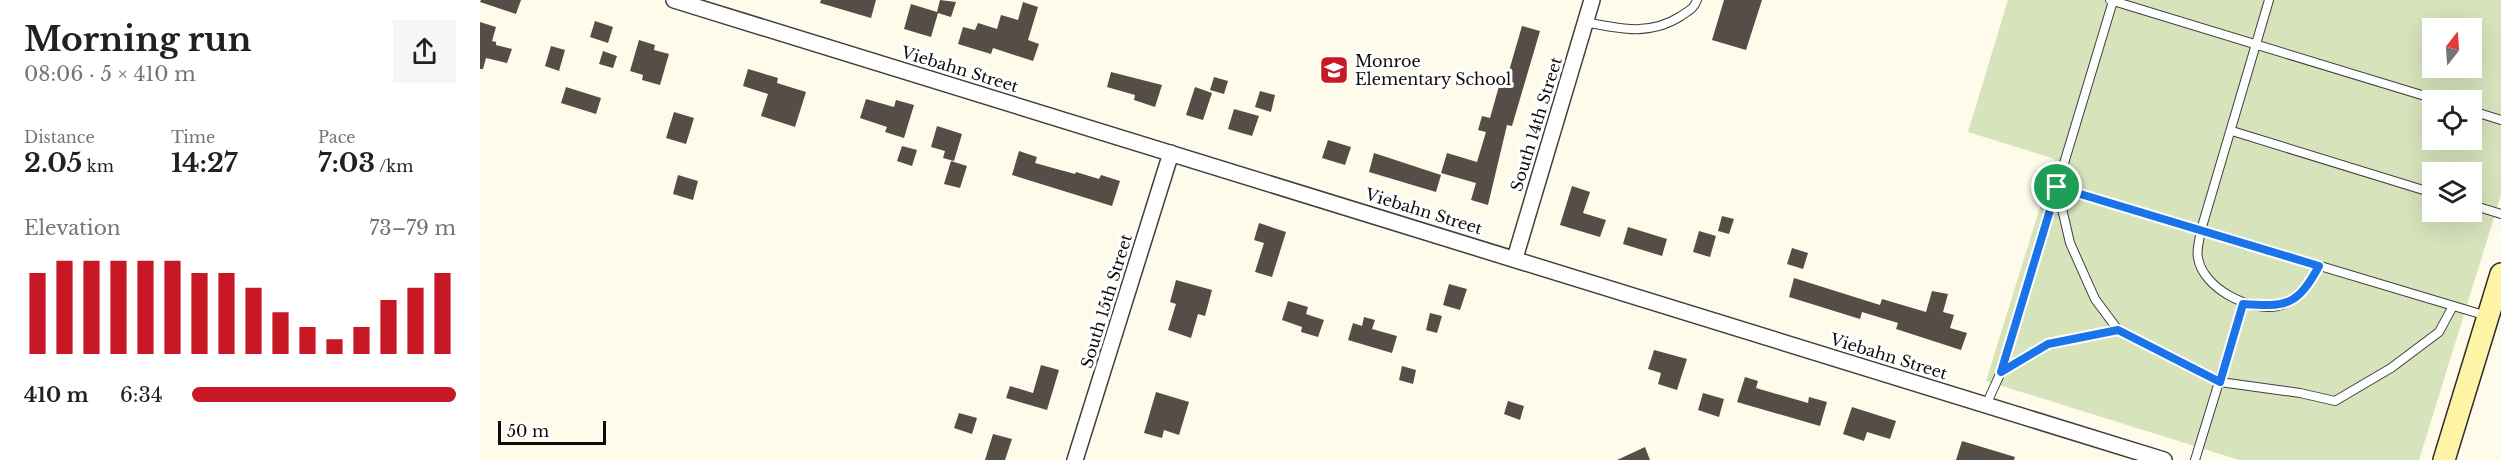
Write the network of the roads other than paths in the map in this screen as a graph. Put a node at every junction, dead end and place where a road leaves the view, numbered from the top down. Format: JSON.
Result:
{"nodes":[{"id":1,"x":674,"y":0,"type":"edge"},
{"id":2,"x":1592,"y":0,"type":"edge"},
{"id":3,"x":1697,"y":0,"type":"edge"},
{"id":4,"x":2269,"y":0,"type":"edge"},
{"id":5,"x":2112,"y":1,"type":"edge"},
{"id":6,"x":1585,"y":22,"type":"junction"},
{"id":7,"x":2257,"y":45,"type":"junction"},
{"id":8,"x":2422,"y":95,"type":"edge"},
{"id":9,"x":2482,"y":114,"type":"edge"},
{"id":10,"x":2501,"y":120,"type":"edge"},
{"id":11,"x":2232,"y":131,"type":"junction"},
{"id":12,"x":1171,"y":153,"type":"junction"},
{"id":13,"x":2057,"y":187,"type":"junction"},
{"id":14,"x":2422,"y":190,"type":"edge"},
{"id":15,"x":2482,"y":208,"type":"edge"},
{"id":16,"x":2501,"y":214,"type":"edge"},
{"id":17,"x":2201,"y":230,"type":"junction"},
{"id":18,"x":1515,"y":258,"type":"junction"},
{"id":19,"x":2319,"y":266,"type":"junction"},
{"id":20,"x":2501,"y":275,"type":"edge"},
{"id":21,"x":2243,"y":304,"type":"junction"},
{"id":22,"x":2453,"y":306,"type":"junction"},
{"id":23,"x":2488,"y":316,"type":"junction"},
{"id":24,"x":2118,"y":330,"type":"junction"},
{"id":25,"x":2001,"y":372,"type":"junction"},
{"id":26,"x":2220,"y":382,"type":"junction"},
{"id":27,"x":1986,"y":405,"type":"junction"},
{"id":28,"x":1075,"y":460,"type":"edge"},
{"id":29,"x":2164,"y":460,"type":"edge"},
{"id":30,"x":2195,"y":460,"type":"edge"},
{"id":31,"x":2444,"y":460,"type":"edge"}],
"edges":[{"from":1,"to":12,"type":"street","name":"Viebahn Street"},
{"from":2,"to":6,"type":"street","name":"South 14th Street"},
{"from":3,"to":6,"type":"lane"},
{"from":4,"to":7,"type":"lane"},
{"from":5,"to":7,"type":"lane"},
{"from":5,"to":13,"type":"lane"},
{"from":6,"to":18,"type":"street","name":"South 14th Street"},
{"from":7,"to":8,"type":"lane"},
{"from":7,"to":11,"type":"lane"},
{"from":9,"to":10,"type":"lane"},
{"from":11,"to":14,"type":"lane"},
{"from":11,"to":17,"type":"lane"},
{"from":12,"to":18,"type":"street","name":"Viebahn Street"},
{"from":12,"to":28,"type":"street","name":"South 15th Street"},
{"from":13,"to":17,"type":"lane"},
{"from":13,"to":24,"type":"lane"},
{"from":13,"to":25,"type":"lane"},
{"from":15,"to":16,"type":"lane"},
{"from":17,"to":19,"type":"lane"},
{"from":17,"to":21,"type":"lane"},
{"from":18,"to":27,"type":"street","name":"Viebahn Street"},
{"from":19,"to":21,"type":"lane"},
{"from":19,"to":22,"type":"lane"},
{"from":20,"to":23,"type":"street"},
{"from":21,"to":26,"type":"lane"},
{"from":22,"to":23,"type":"lane"},
{"from":22,"to":26,"type":"lane"},
{"from":23,"to":31,"type":"street"},
{"from":24,"to":25,"type":"lane"},
{"from":24,"to":26,"type":"lane"},
{"from":25,"to":27,"type":"lane"},
{"from":26,"to":30,"type":"lane"},
{"from":27,"to":29,"type":"street","name":"Viebahn Street"}]}
